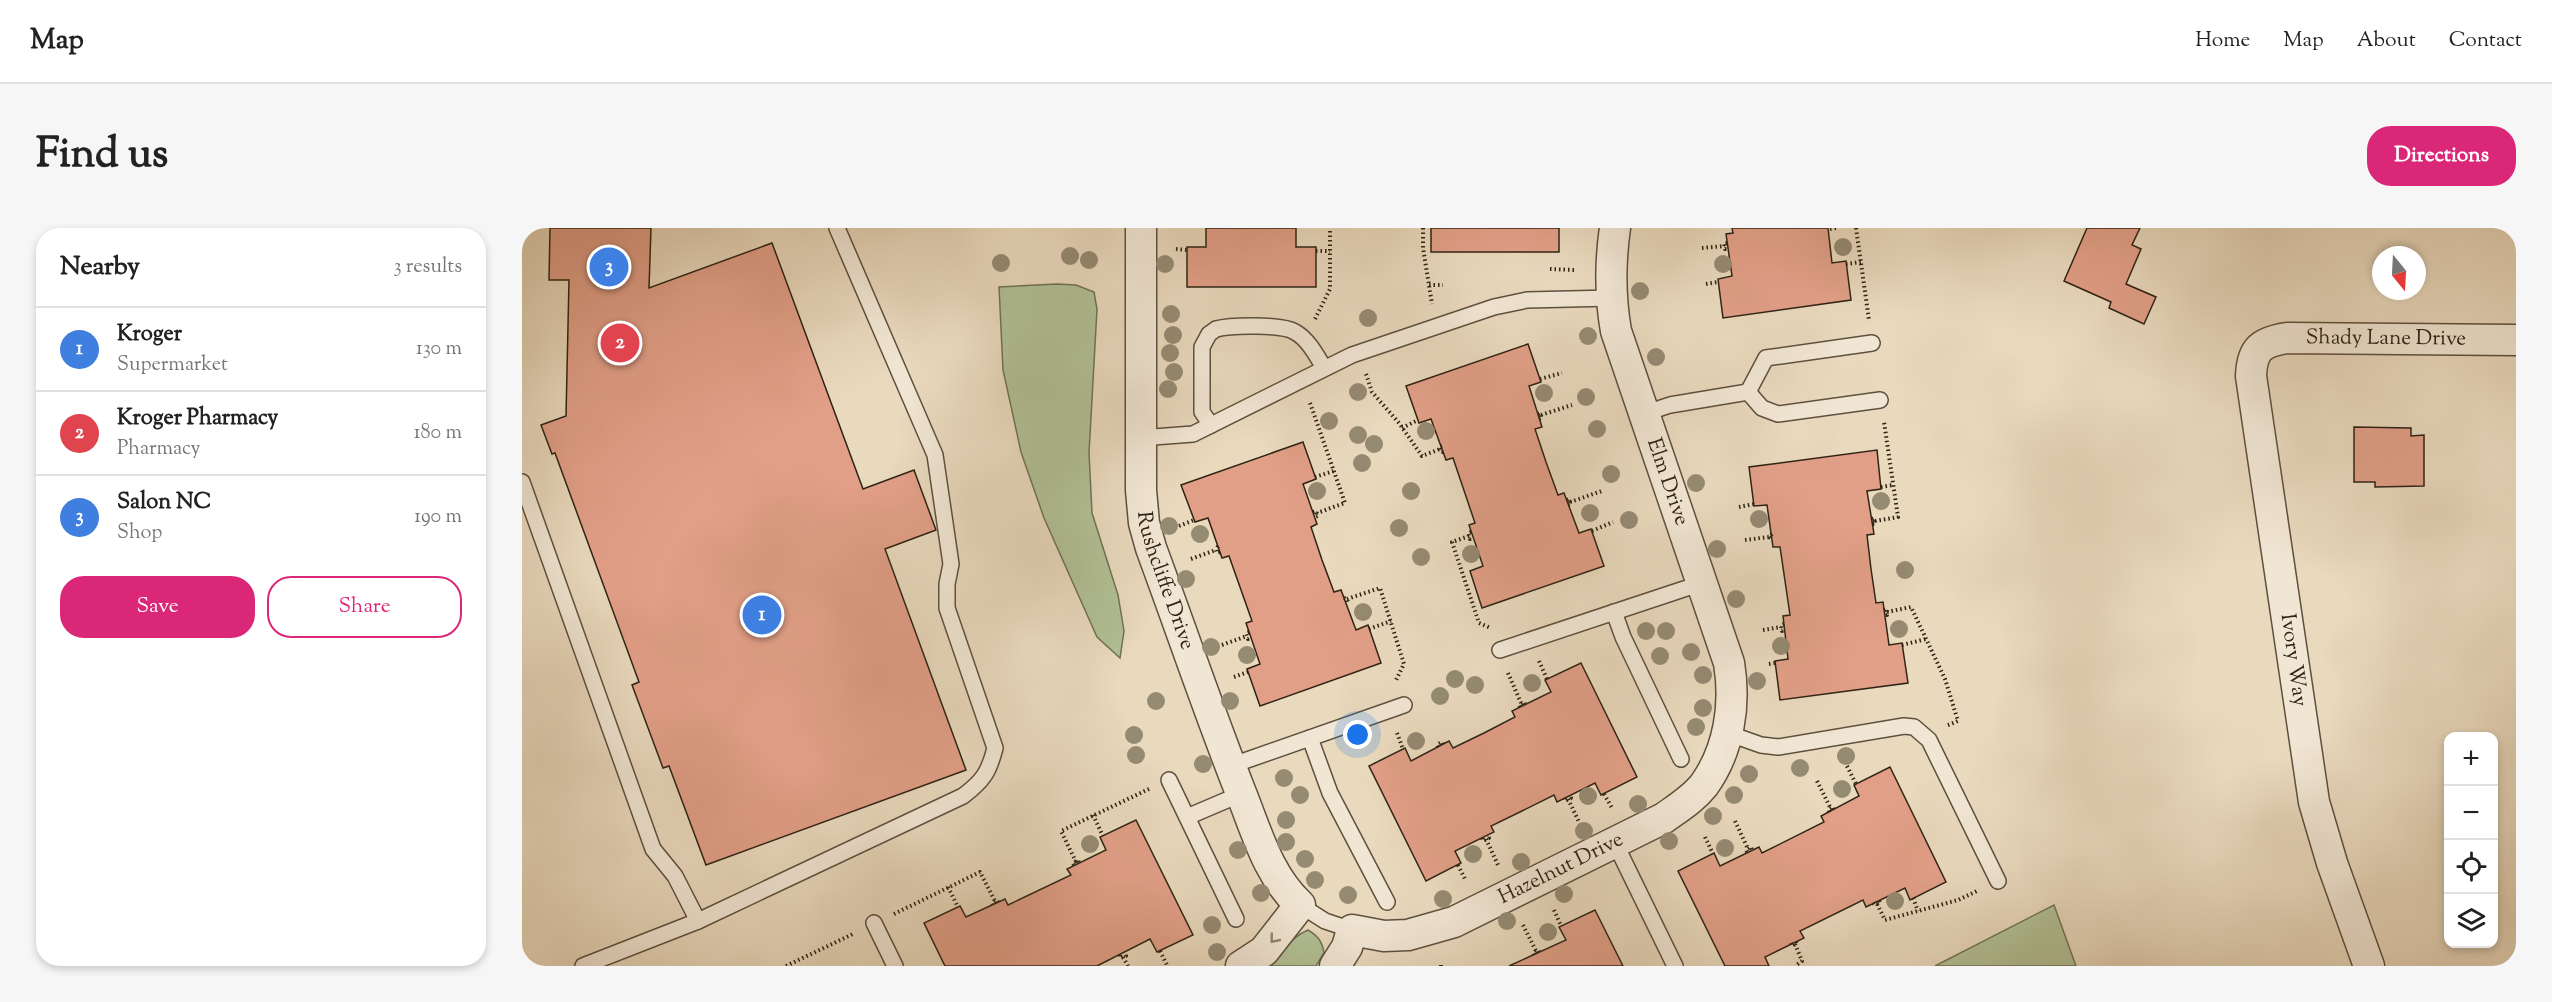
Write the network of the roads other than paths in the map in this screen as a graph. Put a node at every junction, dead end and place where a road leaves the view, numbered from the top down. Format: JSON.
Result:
{"nodes":[{"id":1,"x":837,"y":228,"type":"edge"},
{"id":2,"x":1141,"y":228,"type":"edge"},
{"id":3,"x":1615,"y":228,"type":"edge"},
{"id":4,"x":1612,"y":298,"type":"junction"},
{"id":5,"x":2516,"y":340,"type":"edge"},
{"id":6,"x":1872,"y":343,"type":"dead end"},
{"id":7,"x":2259,"y":348,"type":"joint"},
{"id":8,"x":1324,"y":368,"type":"junction"},
{"id":9,"x":1748,"y":392,"type":"junction"},
{"id":10,"x":1882,"y":406,"type":"road end"},
{"id":11,"x":1643,"y":414,"type":"junction"},
{"id":12,"x":1211,"y":425,"type":"junction"},
{"id":13,"x":1140,"y":438,"type":"junction"},
{"id":14,"x":522,"y":482,"type":"edge"},
{"id":15,"x":1702,"y":583,"type":"junction"},
{"id":16,"x":1614,"y":612,"type":"junction"},
{"id":17,"x":1500,"y":650,"type":"dead end"},
{"id":18,"x":1404,"y":705,"type":"dead end"},
{"id":19,"x":1727,"y":733,"type":"junction"},
{"id":20,"x":1310,"y":738,"type":"junction"},
{"id":21,"x":1681,"y":759,"type":"dead end"},
{"id":22,"x":1230,"y":766,"type":"junction"},
{"id":23,"x":1162,"y":783,"type":"road end"},
{"id":24,"x":1241,"y":794,"type":"junction"},
{"id":25,"x":1187,"y":817,"type":"junction"},
{"id":26,"x":1615,"y":843,"type":"junction"},
{"id":27,"x":1998,"y":881,"type":"dead end"},
{"id":28,"x":1386,"y":902,"type":"dead end"},
{"id":29,"x":1300,"y":905,"type":"junction"},
{"id":30,"x":1236,"y":919,"type":"dead end"},
{"id":31,"x":698,"y":921,"type":"junction"},
{"id":32,"x":867,"y":927,"type":"road end"},
{"id":33,"x":1352,"y":930,"type":"junction"},
{"id":34,"x":583,"y":966,"type":"edge"},
{"id":35,"x":895,"y":966,"type":"edge"},
{"id":36,"x":1240,"y":966,"type":"edge"},
{"id":37,"x":1335,"y":966,"type":"edge"},
{"id":38,"x":1675,"y":966,"type":"edge"},
{"id":39,"x":2369,"y":966,"type":"edge"}],
"edges":[{"from":1,"to":31,"type":"lane"},
{"from":2,"to":13,"type":"street","name":"Rushcliffe Drive"},
{"from":3,"to":4,"type":"street","name":"Elm Drive"},
{"from":4,"to":8,"type":"lane"},
{"from":4,"to":11,"type":"street","name":"Elm Drive"},
{"from":5,"to":7,"type":"street","name":"Shady Lane Drive"},
{"from":6,"to":9,"type":"lane"},
{"from":7,"to":39,"type":"street","name":"Ivory Way"},
{"from":8,"to":12,"type":"lane"},
{"from":8,"to":12,"type":"lane"},
{"from":9,"to":10,"type":"lane"},
{"from":9,"to":11,"type":"lane"},
{"from":11,"to":15,"type":"street","name":"Elm Drive"},
{"from":12,"to":13,"type":"lane"},
{"from":13,"to":22,"type":"street","name":"Rushcliffe Drive"},
{"from":14,"to":31,"type":"lane"},
{"from":15,"to":16,"type":"lane"},
{"from":15,"to":19,"type":"street","name":"Elm Drive"},
{"from":16,"to":17,"type":"lane"},
{"from":16,"to":21,"type":"lane"},
{"from":18,"to":20,"type":"lane"},
{"from":19,"to":26,"type":"street","name":"Hazelnut Drive"},
{"from":19,"to":27,"type":"lane"},
{"from":20,"to":22,"type":"lane"},
{"from":20,"to":28,"type":"lane"},
{"from":22,"to":24,"type":"street","name":"Rushcliffe Drive"},
{"from":23,"to":25,"type":"lane"},
{"from":24,"to":25,"type":"lane"},
{"from":24,"to":29,"type":"street","name":"Rushcliffe Drive"},
{"from":25,"to":30,"type":"lane"},
{"from":26,"to":33,"type":"street","name":"Hazelnut Drive"},
{"from":26,"to":38,"type":"lane"},
{"from":29,"to":33,"type":"lane"},
{"from":29,"to":36,"type":"street","one_way":true},
{"from":31,"to":34,"type":"lane"},
{"from":32,"to":35,"type":"lane"},
{"from":33,"to":37,"type":"street"}]}
